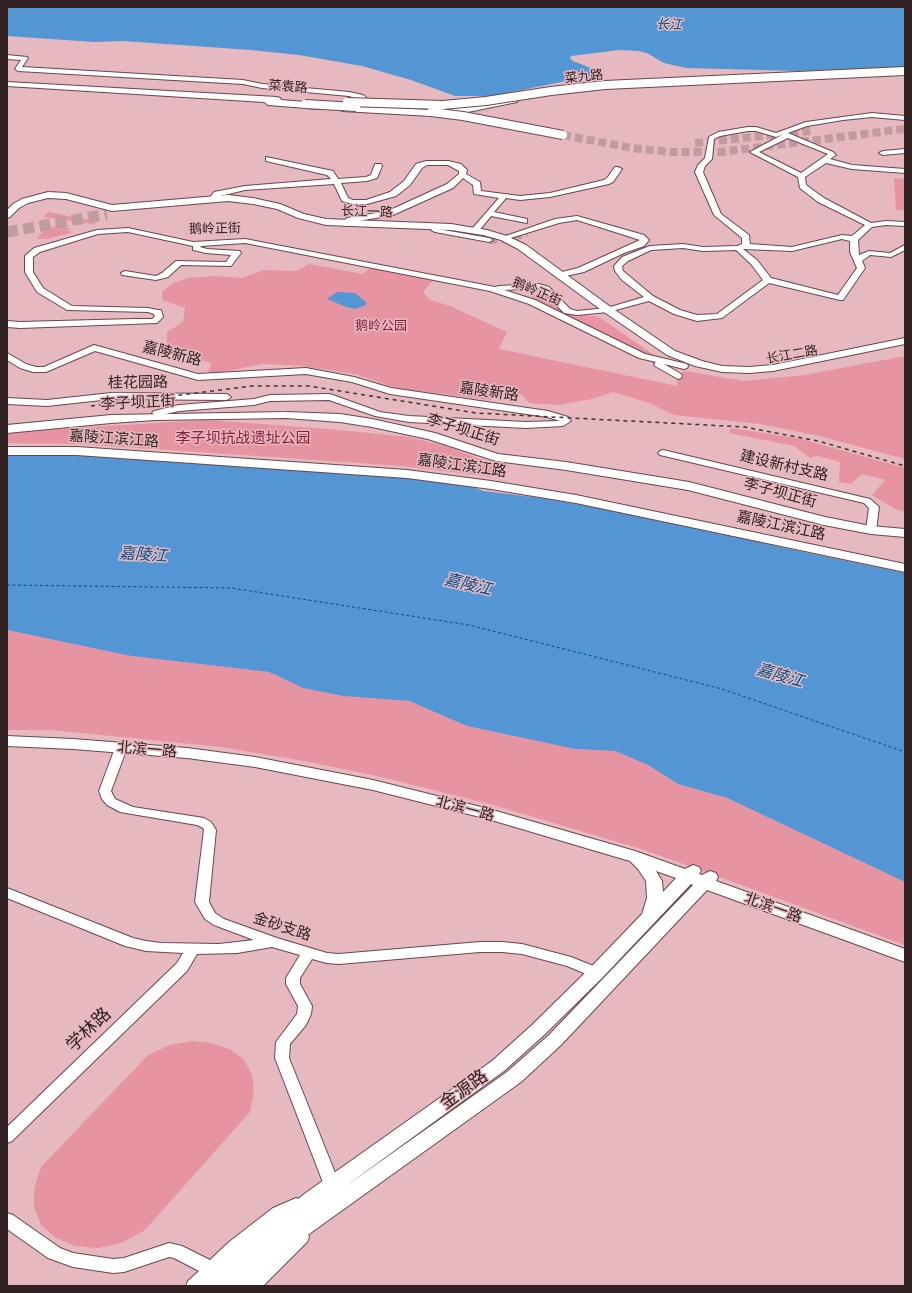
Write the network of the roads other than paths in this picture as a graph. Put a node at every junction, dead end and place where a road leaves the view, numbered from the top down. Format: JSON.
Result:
{"nodes":[{"id":1,"x":7,"y":57,"type":"edge"},
{"id":2,"x":905,"y":73,"type":"edge"},
{"id":3,"x":7,"y":84,"type":"edge"},
{"id":4,"x":7,"y":87,"type":"edge"},
{"id":5,"x":268,"y":102,"type":"junction"},
{"id":6,"x":329,"y":103,"type":"joint"},
{"id":7,"x":348,"y":103,"type":"junction"},
{"id":8,"x":361,"y":109,"type":"junction"},
{"id":9,"x":905,"y":118,"type":"edge"},
{"id":10,"x":784,"y":134,"type":"junction"},
{"id":11,"x":905,"y":151,"type":"edge"},
{"id":12,"x":883,"y":153,"type":"dead end"},
{"id":13,"x":269,"y":159,"type":"dead end"},
{"id":14,"x":824,"y":160,"type":"junction"},
{"id":15,"x":378,"y":166,"type":"dead end"},
{"id":16,"x":618,"y":169,"type":"dead end"},
{"id":17,"x":905,"y":171,"type":"edge"},
{"id":18,"x":462,"y":175,"type":"junction"},
{"id":19,"x":801,"y":176,"type":"junction"},
{"id":20,"x":337,"y":182,"type":"junction"},
{"id":21,"x":503,"y":196,"type":"junction"},
{"id":22,"x":213,"y":199,"type":"junction"},
{"id":23,"x":109,"y":211,"type":"junction"},
{"id":24,"x":489,"y":213,"type":"junction"},
{"id":25,"x":7,"y":215,"type":"edge"},
{"id":26,"x":575,"y":218,"type":"junction"},
{"id":27,"x":524,"y":222,"type":"dead end"},
{"id":28,"x":345,"y":224,"type":"junction"},
{"id":29,"x":905,"y":224,"type":"edge"},
{"id":30,"x":870,"y":225,"type":"junction"},
{"id":31,"x":436,"y":230,"type":"junction"},
{"id":32,"x":475,"y":230,"type":"junction"},
{"id":33,"x":527,"y":233,"type":"tunnel mouth"},
{"id":34,"x":504,"y":238,"type":"junction"},
{"id":35,"x":854,"y":239,"type":"junction"},
{"id":36,"x":489,"y":240,"type":"tunnel mouth"},
{"id":37,"x":199,"y":244,"type":"junction"},
{"id":38,"x":741,"y":247,"type":"junction"},
{"id":39,"x":905,"y":247,"type":"edge"},
{"id":40,"x":858,"y":260,"type":"junction"},
{"id":41,"x":125,"y":273,"type":"dead end"},
{"id":42,"x":561,"y":275,"type":"junction"},
{"id":43,"x":768,"y":280,"type":"junction"},
{"id":44,"x":535,"y":285,"type":"junction"},
{"id":45,"x":492,"y":289,"type":"junction"},
{"id":46,"x":650,"y":298,"type":"junction"},
{"id":47,"x":532,"y":302,"type":"junction"},
{"id":48,"x":604,"y":310,"type":"junction"},
{"id":49,"x":7,"y":324,"type":"edge"},
{"id":50,"x":905,"y":341,"type":"edge"},
{"id":51,"x":905,"y":348,"type":"edge"},
{"id":52,"x":7,"y":356,"type":"edge"},
{"id":53,"x":642,"y":356,"type":"junction"},
{"id":54,"x":699,"y":364,"type":"joint"},
{"id":55,"x":684,"y":366,"type":"junction"},
{"id":56,"x":678,"y":376,"type":"dead end"},
{"id":57,"x":270,"y":398,"type":"junction"},
{"id":58,"x":7,"y":401,"type":"edge"},
{"id":59,"x":157,"y":413,"type":"junction"},
{"id":60,"x":7,"y":425,"type":"edge"},
{"id":61,"x":7,"y":429,"type":"edge"},
{"id":62,"x":7,"y":446,"type":"edge"},
{"id":63,"x":7,"y":451,"type":"edge"},
{"id":64,"x":662,"y":453,"type":"dead end"},
{"id":65,"x":676,"y":482,"type":"junction"},
{"id":66,"x":872,"y":527,"type":"junction"},
{"id":67,"x":905,"y":528,"type":"edge"},
{"id":68,"x":905,"y":533,"type":"edge"},
{"id":69,"x":905,"y":562,"type":"edge"},
{"id":70,"x":905,"y":568,"type":"edge"},
{"id":71,"x":7,"y":733,"type":"edge"},
{"id":72,"x":7,"y":741,"type":"edge"},
{"id":73,"x":121,"y":748,"type":"junction"},
{"id":74,"x":629,"y":855,"type":"junction"},
{"id":75,"x":699,"y":877,"type":"junction"},
{"id":76,"x":7,"y":893,"type":"edge"},
{"id":77,"x":737,"y":895,"type":"junction"},
{"id":78,"x":689,"y":899,"type":"junction"},
{"id":79,"x":656,"y":922,"type":"junction"},
{"id":80,"x":273,"y":942,"type":"junction"},
{"id":81,"x":193,"y":949,"type":"junction"},
{"id":82,"x":905,"y":949,"type":"edge"},
{"id":83,"x":308,"y":953,"type":"junction"},
{"id":84,"x":905,"y":956,"type":"edge"},
{"id":85,"x":596,"y":973,"type":"junction"},
{"id":86,"x":7,"y":1137,"type":"edge"},
{"id":87,"x":332,"y":1185,"type":"junction"},
{"id":88,"x":320,"y":1204,"type":"junction"},
{"id":89,"x":7,"y":1220,"type":"edge"},
{"id":90,"x":212,"y":1277,"type":"edge"},
{"id":91,"x":194,"y":1286,"type":"edge"},
{"id":92,"x":233,"y":1286,"type":"edge"},
{"id":93,"x":252,"y":1286,"type":"edge"}],
"edges":[{"from":1,"to":8,"type":"street"},
{"from":2,"to":7,"type":"main road","name":"菜九路","bridge":true},
{"from":2,"to":8,"type":"main road","name":"菜九路","bridge":true},
{"from":3,"to":6,"type":"main road","name":"菜袁路"},
{"from":4,"to":5,"type":"main road","name":"菜袁路"},
{"from":5,"to":7,"type":"main road","name":"菜袁路","bridge":true},
{"from":5,"to":8,"type":"main road","name":"菜九路"},
{"from":6,"to":7,"type":"main road","name":"菜九路"},
{"from":9,"to":10,"type":"street"},
{"from":10,"to":14,"type":"street"},
{"from":10,"to":19,"type":"street"},
{"from":10,"to":38,"type":"street"},
{"from":11,"to":12,"type":"street"},
{"from":13,"to":20,"type":"street"},
{"from":14,"to":17,"type":"street"},
{"from":14,"to":19,"type":"street"},
{"from":15,"to":20,"type":"street"},
{"from":16,"to":21,"type":"street"},
{"from":18,"to":20,"type":"street"},
{"from":18,"to":21,"type":"street"},
{"from":18,"to":28,"type":"street"},
{"from":19,"to":30,"type":"street"},
{"from":20,"to":22,"type":"street"},
{"from":21,"to":24,"type":"street"},
{"from":22,"to":23,"type":"main road","name":"长江一路"},
{"from":22,"to":28,"type":"main road","name":"长江一路"},
{"from":23,"to":25,"type":"main road","name":"长江一路"},
{"from":23,"to":31,"type":"main road","name":"长江一路"},
{"from":24,"to":27,"type":"street"},
{"from":24,"to":32,"type":"street"},
{"from":26,"to":33,"type":"street"},
{"from":26,"to":34,"type":"street"},
{"from":26,"to":42,"type":"street"},
{"from":28,"to":32,"type":"main road","name":"长江一路"},
{"from":29,"to":30,"type":"street"},
{"from":30,"to":35,"type":"street"},
{"from":31,"to":36,"type":"street"},
{"from":31,"to":48,"type":"main road","name":"长江一路"},
{"from":32,"to":34,"type":"main road","name":"长江一路"},
{"from":34,"to":42,"type":"main road","name":"长江一路"},
{"from":35,"to":38,"type":"street"},
{"from":35,"to":40,"type":"street"},
{"from":37,"to":41,"type":"street"},
{"from":37,"to":45,"type":"street","name":"鹅岭正街"},
{"from":37,"to":49,"type":"street","name":"鹅岭正街"},
{"from":38,"to":43,"type":"street"},
{"from":38,"to":46,"type":"street"},
{"from":39,"to":40,"type":"street"},
{"from":40,"to":43,"type":"street"},
{"from":42,"to":48,"type":"main road","name":"长江一路"},
{"from":43,"to":46,"type":"street"},
{"from":44,"to":45,"type":"street"},
{"from":44,"to":47,"type":"street"},
{"from":44,"to":48,"type":"street"},
{"from":45,"to":47,"type":"street","name":"鹅岭正街"},
{"from":46,"to":48,"type":"street"},
{"from":47,"to":53,"type":"street","name":"鹅岭正街"},
{"from":48,"to":54,"type":"main road","name":"长江一路"},
{"from":48,"to":55,"type":"main road","name":"长江一路"},
{"from":50,"to":54,"type":"main road","name":"长江二路"},
{"from":51,"to":55,"type":"main road","name":"长江二路"},
{"from":52,"to":57,"type":"street","name":"嘉陵新路"},
{"from":53,"to":55,"type":"street","name":"鹅岭正街"},
{"from":53,"to":56,"type":"street"},
{"from":57,"to":58,"type":"street","name":"桂花园路"},
{"from":57,"to":59,"type":"street","name":"嘉陵新路"},
{"from":59,"to":60,"type":"main road","name":"李子坝正街"},
{"from":59,"to":65,"type":"main road","name":"李子坝正街"},
{"from":61,"to":65,"type":"main road","name":"李子坝正街"},
{"from":62,"to":69,"type":"main road","name":"嘉陵江滨江路"},
{"from":63,"to":70,"type":"main road","name":"嘉陵江滨江路"},
{"from":64,"to":66,"type":"street","name":"建设新村支路"},
{"from":65,"to":66,"type":"main road","name":"李子坝正街"},
{"from":66,"to":67,"type":"main road","name":"李子坝正街"},
{"from":66,"to":68,"type":"main road","name":"李子坝正街"},
{"from":71,"to":75,"type":"main road","name":"北滨一路"},
{"from":72,"to":73,"type":"main road","name":"北滨一路"},
{"from":73,"to":74,"type":"main road","name":"北滨一路"},
{"from":73,"to":80,"type":"street","name":"金砂支路"},
{"from":74,"to":75,"type":"main road","name":"北滨一路"},
{"from":74,"to":79,"type":"main road"},
{"from":75,"to":77,"type":"main road","name":"北滨一路"},
{"from":75,"to":78,"type":"main road","name":"金源路"},
{"from":75,"to":79,"type":"main road","name":"金源路"},
{"from":75,"to":82,"type":"main road","name":"北滨一路"},
{"from":76,"to":81,"type":"street"},
{"from":77,"to":78,"type":"main road"},
{"from":77,"to":84,"type":"main road","name":"北滨一路"},
{"from":78,"to":79,"type":"main road","name":"金源路"},
{"from":79,"to":85,"type":"main road","name":"金源路"},
{"from":79,"to":88,"type":"main road","name":"金源路"},
{"from":80,"to":81,"type":"street"},
{"from":80,"to":83,"type":"street","name":"金砂支路"},
{"from":81,"to":86,"type":"street","name":"学林路"},
{"from":83,"to":85,"type":"street","name":"金砂支路"},
{"from":83,"to":87,"type":"street"},
{"from":85,"to":87,"type":"main road","name":"金源路"},
{"from":87,"to":88,"type":"main road","name":"金源路"},
{"from":88,"to":90,"type":"main road","name":"金源路"},
{"from":88,"to":92,"type":"main road","name":"金源路"},
{"from":88,"to":93,"type":"street"},
{"from":89,"to":90,"type":"street"},
{"from":90,"to":91,"type":"street"}]}
